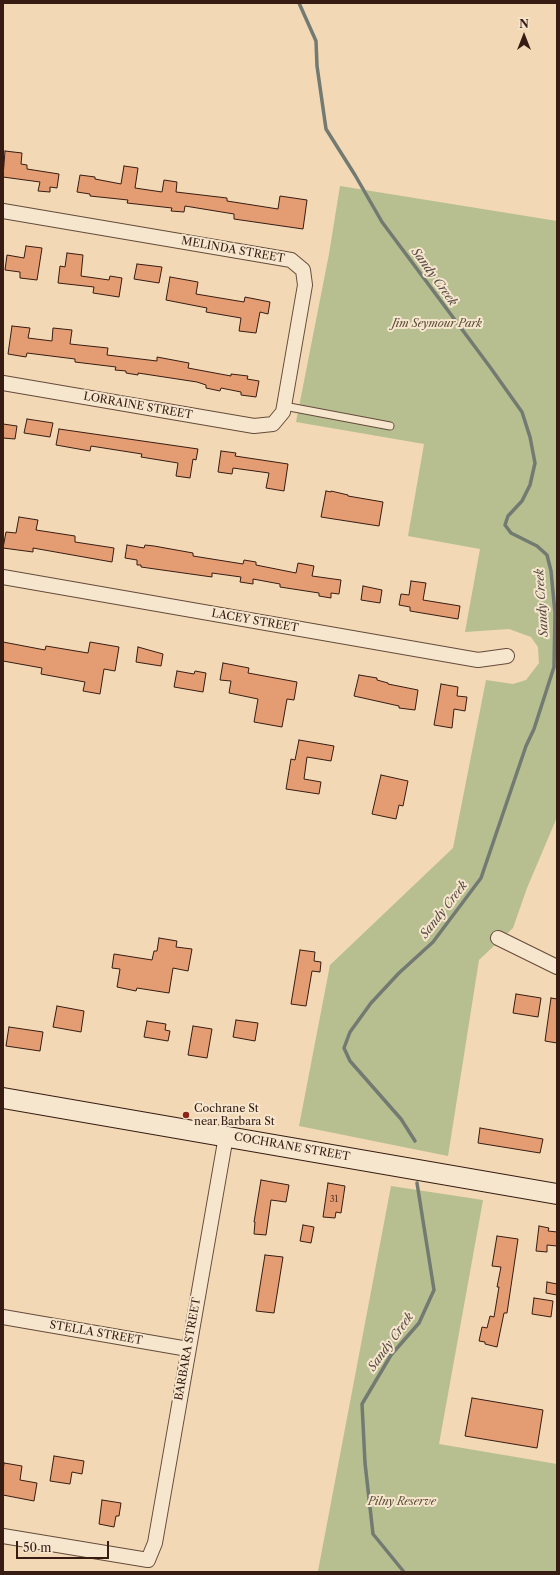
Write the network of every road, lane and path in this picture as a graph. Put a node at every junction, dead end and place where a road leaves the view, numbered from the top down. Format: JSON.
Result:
{"nodes":[{"id":1,"x":3,"y":211,"type":"edge"},
{"id":2,"x":3,"y":383,"type":"edge"},
{"id":3,"x":284,"y":406,"type":"junction"},
{"id":4,"x":273,"y":424,"type":"joint"},
{"id":5,"x":390,"y":426,"type":"dead end"},
{"id":6,"x":3,"y":577,"type":"edge"},
{"id":7,"x":507,"y":656,"type":"dead end"},
{"id":8,"x":498,"y":938,"type":"dead end"},
{"id":9,"x":557,"y":967,"type":"edge"},
{"id":10,"x":3,"y":1098,"type":"edge"},
{"id":11,"x":226,"y":1136,"type":"junction"},
{"id":12,"x":557,"y":1194,"type":"edge"},
{"id":13,"x":3,"y":1317,"type":"edge"},
{"id":14,"x":188,"y":1349,"type":"junction"},
{"id":15,"x":3,"y":1536,"type":"edge"}],
"edges":[{"from":1,"to":3,"type":"street","name":"MELINDA STREET"},
{"from":2,"to":4,"type":"street","name":"LORRAINE STREET"},
{"from":3,"to":4,"type":"street","name":"MELINDA STREET"},
{"from":3,"to":5,"type":"lane"},
{"from":6,"to":7,"type":"street","name":"LACEY STREET"},
{"from":8,"to":9,"type":"street"},
{"from":10,"to":11,"type":"street","name":"COCHRANE STREET"},
{"from":11,"to":12,"type":"street","name":"COCHRANE STREET"},
{"from":11,"to":14,"type":"street","name":"BARBARA STREET"},
{"from":13,"to":14,"type":"street","name":"STELLA STREET"},
{"from":14,"to":15,"type":"street","name":"BARBARA STREET"}]}
